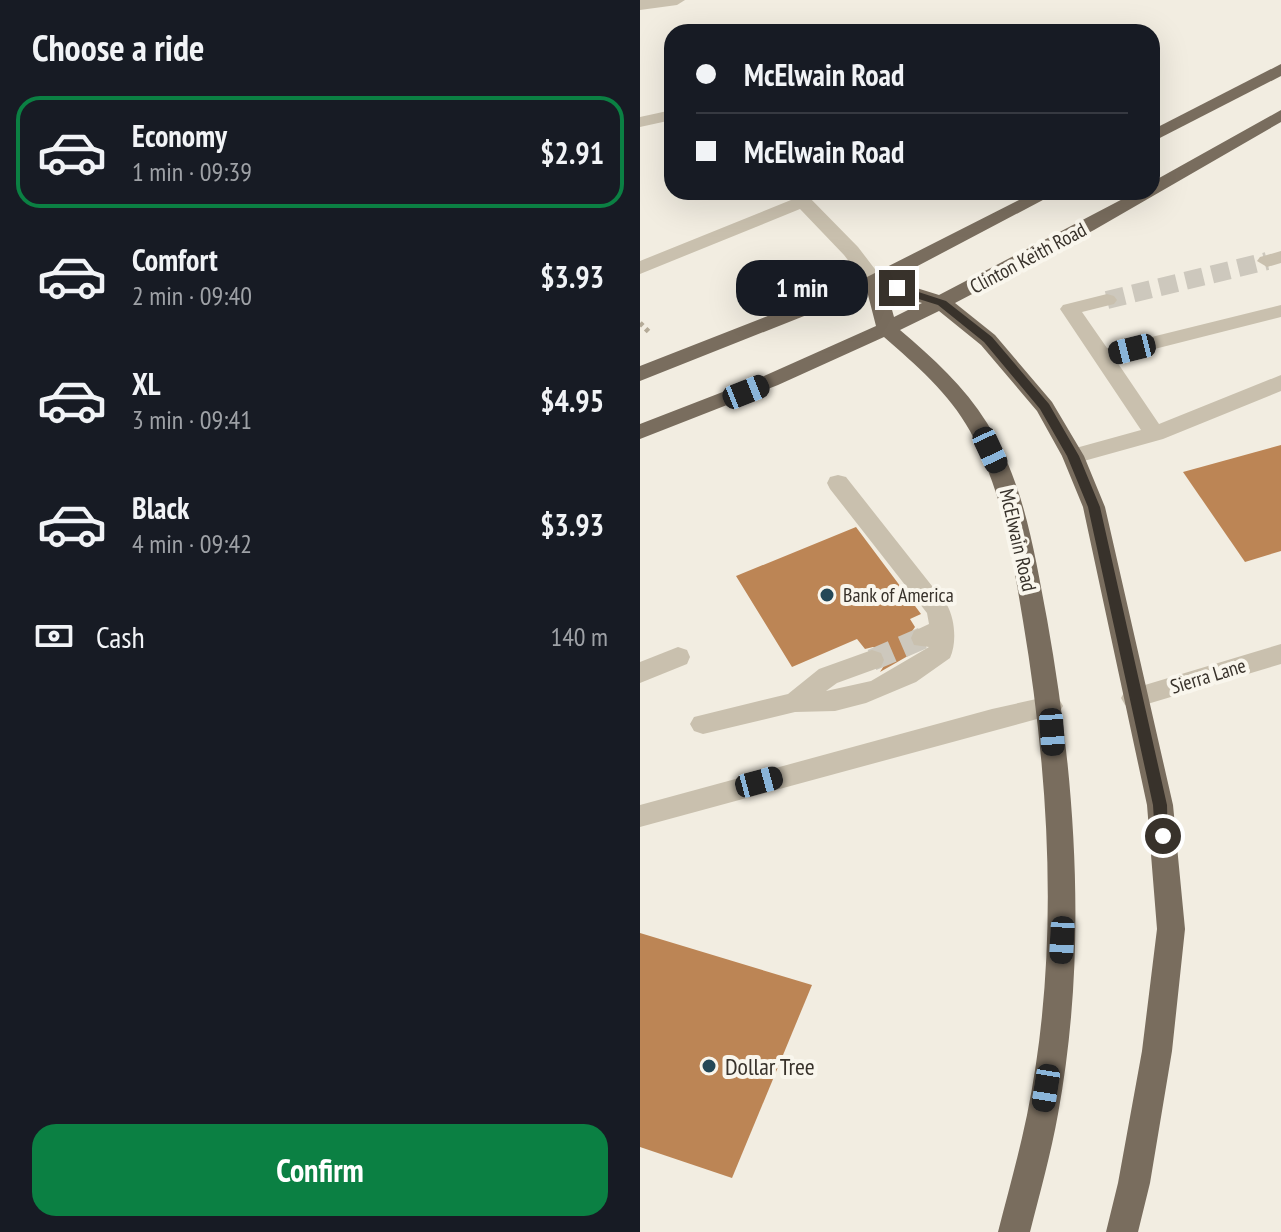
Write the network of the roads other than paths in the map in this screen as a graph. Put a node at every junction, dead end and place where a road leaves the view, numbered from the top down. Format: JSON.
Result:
{"nodes":[{"id":1,"x":677,"y":0,"type":"edge"},
{"id":2,"x":640,"y":5,"type":"edge"},
{"id":3,"x":1281,"y":69,"type":"edge"},
{"id":4,"x":1281,"y":115,"type":"edge"},
{"id":5,"x":664,"y":117,"type":"edge"},
{"id":6,"x":640,"y":122,"type":"edge"},
{"id":7,"x":1160,"y":133,"type":"edge"},
{"id":8,"x":1160,"y":185,"type":"edge"},
{"id":9,"x":791,"y":200,"type":"edge"},
{"id":10,"x":801,"y":200,"type":"edge"},
{"id":11,"x":1034,"y":200,"type":"edge"},
{"id":12,"x":1133,"y":200,"type":"edge"},
{"id":13,"x":640,"y":268,"type":"edge"},
{"id":14,"x":874,"y":281,"type":"junction"},
{"id":15,"x":1107,"y":300,"type":"tunnel mouth"},
{"id":16,"x":942,"y":303,"type":"junction"},
{"id":17,"x":1281,"y":311,"type":"edge"},
{"id":18,"x":887,"y":329,"type":"junction"},
{"id":19,"x":1102,"y":356,"type":"junction"},
{"id":20,"x":640,"y":374,"type":"edge"},
{"id":21,"x":1281,"y":382,"type":"edge"},
{"id":22,"x":640,"y":432,"type":"edge"},
{"id":23,"x":1155,"y":434,"type":"junction"},
{"id":24,"x":1073,"y":456,"type":"junction"},
{"id":25,"x":838,"y":483,"type":"dead end"},
{"id":26,"x":1281,"y":654,"type":"edge"},
{"id":27,"x":678,"y":657,"type":"dead end"},
{"id":28,"x":872,"y":660,"type":"tunnel mouth"},
{"id":29,"x":640,"y":673,"type":"edge"},
{"id":30,"x":1134,"y":698,"type":"junction"},
{"id":31,"x":795,"y":702,"type":"junction"},
{"id":32,"x":1050,"y":706,"type":"junction"},
{"id":33,"x":703,"y":724,"type":"dead end"},
{"id":34,"x":640,"y":816,"type":"edge"},
{"id":35,"x":1014,"y":1232,"type":"edge"},
{"id":36,"x":1122,"y":1232,"type":"edge"}],
"edges":[{"from":1,"to":2,"type":"street"},
{"from":3,"to":7,"type":"main road"},
{"from":4,"to":8,"type":"main road","name":"Clinton Keith Road"},
{"from":5,"to":6,"type":"street"},
{"from":9,"to":13,"type":"street"},
{"from":10,"to":14,"type":"street"},
{"from":11,"to":14,"type":"main road"},
{"from":12,"to":16,"type":"main road","name":"Clinton Keith Road"},
{"from":14,"to":16,"type":"main road"},
{"from":14,"to":18,"type":"main road"},
{"from":14,"to":20,"type":"main road"},
{"from":15,"to":19,"type":"street"},
{"from":16,"to":18,"type":"main road","name":"Clinton Keith Road"},
{"from":16,"to":24,"type":"main road"},
{"from":17,"to":19,"type":"street"},
{"from":18,"to":22,"type":"main road","name":"Clinton Keith Road"},
{"from":18,"to":32,"type":"main road","name":"McElwain Road"},
{"from":19,"to":23,"type":"street"},
{"from":21,"to":23,"type":"street"},
{"from":23,"to":24,"type":"street"},
{"from":24,"to":30,"type":"main road"},
{"from":25,"to":31,"type":"street"},
{"from":26,"to":30,"type":"street","name":"Sierra Lane"},
{"from":27,"to":29,"type":"street"},
{"from":28,"to":31,"type":"street"},
{"from":30,"to":36,"type":"main road"},
{"from":31,"to":33,"type":"street"},
{"from":32,"to":34,"type":"street"},
{"from":32,"to":35,"type":"main road","name":"McElwain Road"}]}
